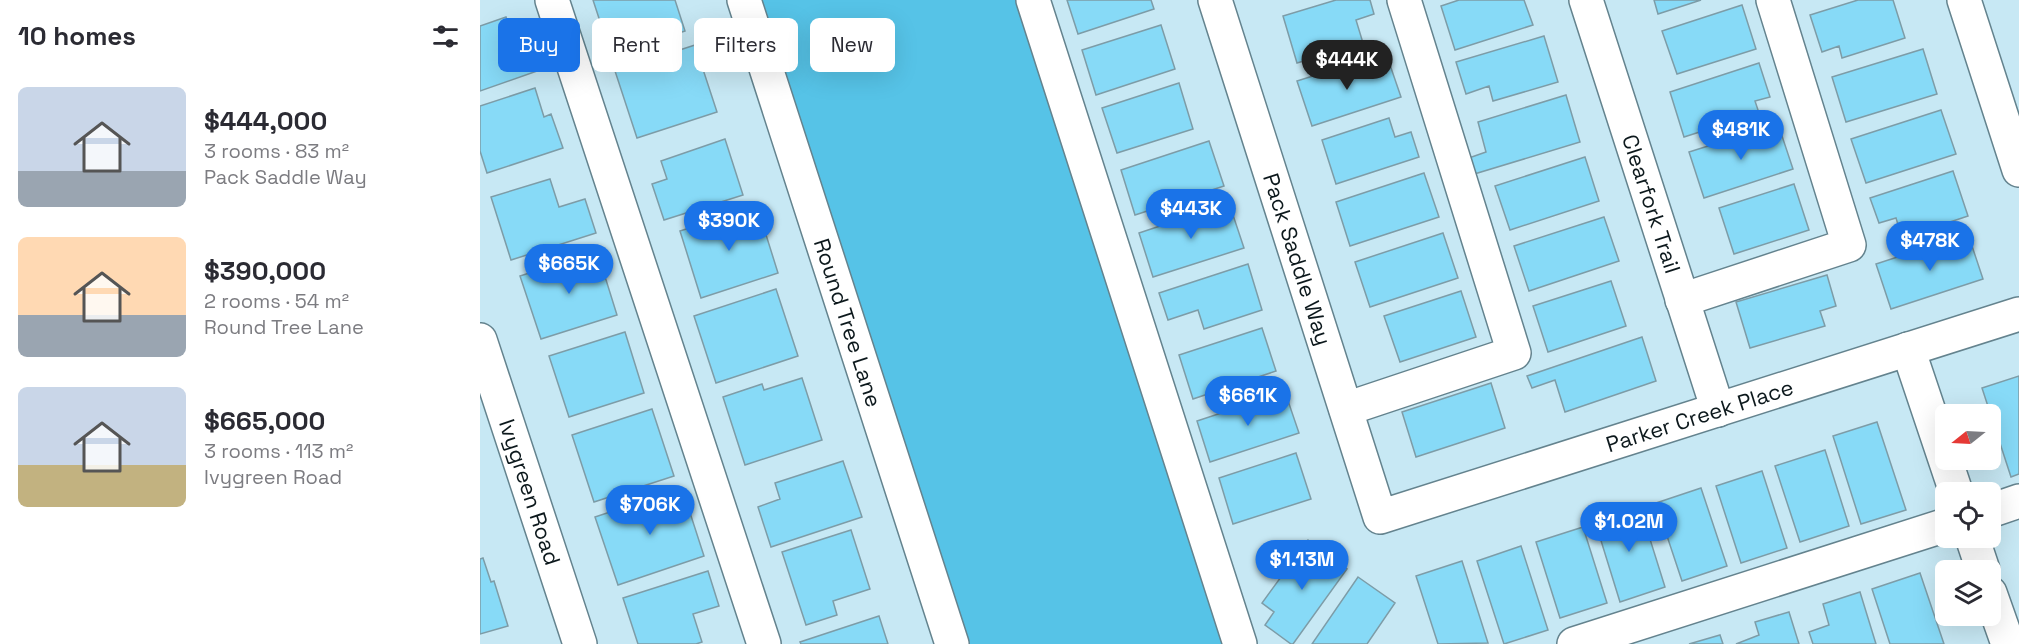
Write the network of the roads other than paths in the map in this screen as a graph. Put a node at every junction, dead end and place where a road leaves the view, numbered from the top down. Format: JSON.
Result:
{"nodes":[{"id":1,"x":552,"y":0,"type":"edge"},
{"id":2,"x":744,"y":0,"type":"edge"},
{"id":3,"x":1033,"y":0,"type":"edge"},
{"id":4,"x":1215,"y":0,"type":"edge"},
{"id":5,"x":1404,"y":0,"type":"edge"},
{"id":6,"x":1586,"y":0,"type":"edge"},
{"id":7,"x":1773,"y":0,"type":"edge"},
{"id":8,"x":1964,"y":0,"type":"edge"},
{"id":9,"x":2019,"y":170,"type":"edge"},
{"id":10,"x":1682,"y":300,"type":"junction"},
{"id":11,"x":2019,"y":314,"type":"edge"},
{"id":12,"x":480,"y":340,"type":"edge"},
{"id":13,"x":1908,"y":349,"type":"junction"},
{"id":14,"x":1346,"y":409,"type":"junction"},
{"id":15,"x":1718,"y":410,"type":"junction"},
{"id":16,"x":1953,"y":482,"type":"edge"},
{"id":17,"x":2019,"y":501,"type":"edge"},
{"id":18,"x":2001,"y":507,"type":"edge"},
{"id":19,"x":1380,"y":517,"type":"joint"},
{"id":20,"x":1935,"y":529,"type":"edge"},
{"id":21,"x":2001,"y":624,"type":"edge"},
{"id":22,"x":580,"y":644,"type":"edge"},
{"id":23,"x":764,"y":644,"type":"edge"},
{"id":24,"x":952,"y":644,"type":"edge"},
{"id":25,"x":1240,"y":644,"type":"edge"},
{"id":26,"x":1574,"y":644,"type":"edge"},
{"id":27,"x":2008,"y":644,"type":"edge"}],
"edges":[{"from":1,"to":23,"type":"street"},
{"from":2,"to":24,"type":"street","name":"Round Tree Lane"},
{"from":3,"to":25,"type":"street"},
{"from":4,"to":14,"type":"street","name":"Pack Saddle Way"},
{"from":5,"to":14,"type":"street"},
{"from":6,"to":10,"type":"street","name":"Clearfork Trail"},
{"from":7,"to":10,"type":"street"},
{"from":8,"to":9,"type":"street"},
{"from":10,"to":15,"type":"street","name":"Clearfork Trail"},
{"from":11,"to":13,"type":"street","name":"Parker Creek Place"},
{"from":12,"to":22,"type":"street","name":"Ivygreen Road"},
{"from":13,"to":15,"type":"street","name":"Parker Creek Place"},
{"from":13,"to":16,"type":"street"},
{"from":14,"to":19,"type":"street","name":"Pack Saddle Way"},
{"from":15,"to":19,"type":"street","name":"Parker Creek Place"},
{"from":17,"to":18,"type":"street"},
{"from":20,"to":26,"type":"street"},
{"from":21,"to":27,"type":"street"}]}
